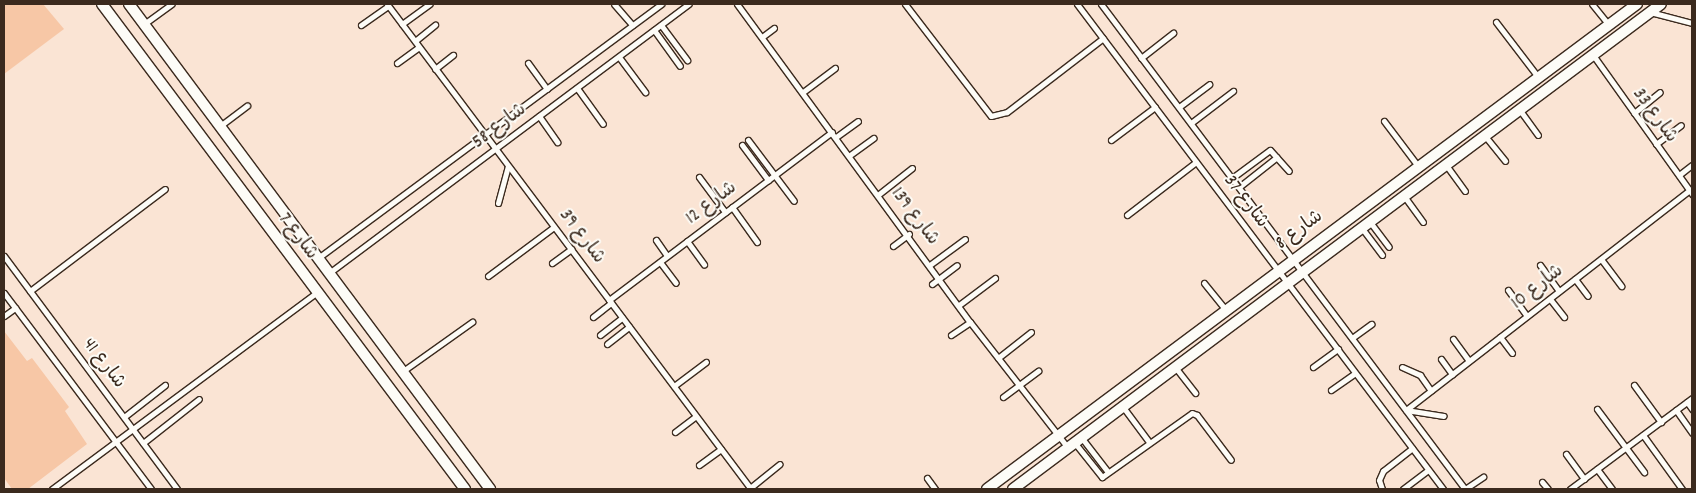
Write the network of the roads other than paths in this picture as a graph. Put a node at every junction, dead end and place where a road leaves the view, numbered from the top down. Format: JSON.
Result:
{"nodes":[{"id":1,"x":102,"y":4,"type":"edge"},
{"id":2,"x":129,"y":4,"type":"edge"},
{"id":3,"x":172,"y":4,"type":"edge"},
{"id":4,"x":430,"y":4,"type":"edge"},
{"id":5,"x":614,"y":4,"type":"edge"},
{"id":6,"x":661,"y":4,"type":"edge"},
{"id":7,"x":689,"y":4,"type":"edge"},
{"id":8,"x":737,"y":4,"type":"edge"},
{"id":9,"x":905,"y":4,"type":"edge"},
{"id":10,"x":1077,"y":4,"type":"edge"},
{"id":11,"x":1101,"y":4,"type":"edge"},
{"id":12,"x":1592,"y":4,"type":"edge"},
{"id":13,"x":1636,"y":4,"type":"edge"},
{"id":14,"x":1660,"y":4,"type":"edge"},
{"id":15,"x":387,"y":5,"type":"edge"},
{"id":16,"x":1650,"y":12,"type":"junction"},
{"id":17,"x":1496,"y":22,"type":"dead end"},
{"id":18,"x":1692,"y":23,"type":"edge"},
{"id":19,"x":144,"y":24,"type":"junction"},
{"id":20,"x":402,"y":24,"type":"junction"},
{"id":21,"x":361,"y":25,"type":"dead end"},
{"id":22,"x":435,"y":25,"type":"dead end"},
{"id":23,"x":661,"y":25,"type":"junction"},
{"id":24,"x":1609,"y":25,"type":"junction"},
{"id":25,"x":632,"y":26,"type":"junction"},
{"id":26,"x":774,"y":28,"type":"dead end"},
{"id":27,"x":654,"y":30,"type":"junction"},
{"id":28,"x":1174,"y":34,"type":"dead end"},
{"id":29,"x":762,"y":38,"type":"junction"},
{"id":30,"x":1103,"y":38,"type":"junction"},
{"id":31,"x":414,"y":41,"type":"junction"},
{"id":32,"x":419,"y":47,"type":"junction"},
{"id":33,"x":453,"y":55,"type":"dead end"},
{"id":34,"x":1592,"y":55,"type":"junction"},
{"id":35,"x":618,"y":57,"type":"junction"},
{"id":36,"x":1142,"y":58,"type":"junction"},
{"id":37,"x":687,"y":60,"type":"dead end"},
{"id":38,"x":397,"y":63,"type":"dead end"},
{"id":39,"x":528,"y":63,"type":"dead end"},
{"id":40,"x":680,"y":66,"type":"dead end"},
{"id":41,"x":835,"y":68,"type":"dead end"},
{"id":42,"x":435,"y":69,"type":"junction"},
{"id":43,"x":1538,"y":77,"type":"junction"},
{"id":44,"x":1209,"y":84,"type":"dead end"},
{"id":45,"x":577,"y":88,"type":"junction"},
{"id":46,"x":547,"y":89,"type":"junction"},
{"id":47,"x":1233,"y":91,"type":"dead end"},
{"id":48,"x":645,"y":92,"type":"dead end"},
{"id":49,"x":803,"y":92,"type":"junction"},
{"id":50,"x":1660,"y":92,"type":"dead end"},
{"id":51,"x":248,"y":106,"type":"dead end"},
{"id":52,"x":1155,"y":107,"type":"junction"},
{"id":53,"x":1178,"y":107,"type":"junction"},
{"id":54,"x":1519,"y":109,"type":"junction"},
{"id":55,"x":1634,"y":113,"type":"junction"},
{"id":56,"x":539,"y":116,"type":"junction"},
{"id":57,"x":858,"y":121,"type":"dead end"},
{"id":58,"x":1384,"y":121,"type":"dead end"},
{"id":59,"x":1190,"y":123,"type":"junction"},
{"id":60,"x":603,"y":124,"type":"dead end"},
{"id":61,"x":1681,"y":125,"type":"dead end"},
{"id":62,"x":220,"y":126,"type":"junction"},
{"id":63,"x":832,"y":132,"type":"junction"},
{"id":64,"x":485,"y":134,"type":"junction"},
{"id":65,"x":1485,"y":135,"type":"junction"},
{"id":66,"x":1538,"y":135,"type":"dead end"},
{"id":67,"x":836,"y":137,"type":"junction"},
{"id":68,"x":873,"y":138,"type":"dead end"},
{"id":69,"x":748,"y":140,"type":"dead end"},
{"id":70,"x":1111,"y":140,"type":"dead end"},
{"id":71,"x":557,"y":142,"type":"dead end"},
{"id":72,"x":1656,"y":144,"type":"junction"},
{"id":73,"x":742,"y":145,"type":"dead end"},
{"id":74,"x":496,"y":149,"type":"junction"},
{"id":75,"x":850,"y":155,"type":"junction"},
{"id":76,"x":1277,"y":157,"type":"junction"},
{"id":77,"x":1504,"y":161,"type":"dead end"},
{"id":78,"x":1196,"y":162,"type":"junction"},
{"id":79,"x":1445,"y":164,"type":"junction"},
{"id":80,"x":1692,"y":165,"type":"edge"},
{"id":81,"x":508,"y":166,"type":"junction"},
{"id":82,"x":1418,"y":166,"type":"junction"},
{"id":83,"x":912,"y":168,"type":"dead end"},
{"id":84,"x":1289,"y":171,"type":"dead end"},
{"id":85,"x":1678,"y":175,"type":"junction"},
{"id":86,"x":699,"y":176,"type":"dead end"},
{"id":87,"x":774,"y":176,"type":"junction"},
{"id":88,"x":1232,"y":178,"type":"junction"},
{"id":89,"x":768,"y":180,"type":"junction"},
{"id":90,"x":1692,"y":183,"type":"edge"},
{"id":91,"x":1239,"y":187,"type":"junction"},
{"id":92,"x":165,"y":189,"type":"dead end"},
{"id":93,"x":1465,"y":191,"type":"dead end"},
{"id":94,"x":1690,"y":191,"type":"edge"},
{"id":95,"x":879,"y":194,"type":"junction"},
{"id":96,"x":1404,"y":196,"type":"junction"},
{"id":97,"x":794,"y":202,"type":"dead end"},
{"id":98,"x":498,"y":203,"type":"dead end"},
{"id":99,"x":732,"y":208,"type":"junction"},
{"id":100,"x":725,"y":212,"type":"junction"},
{"id":101,"x":1127,"y":215,"type":"dead end"},
{"id":102,"x":1423,"y":222,"type":"dead end"},
{"id":103,"x":1365,"y":224,"type":"junction"},
{"id":104,"x":554,"y":227,"type":"junction"},
{"id":105,"x":909,"y":234,"type":"junction"},
{"id":106,"x":965,"y":239,"type":"dead end"},
{"id":107,"x":656,"y":240,"type":"dead end"},
{"id":108,"x":687,"y":241,"type":"junction"},
{"id":109,"x":757,"y":242,"type":"dead end"},
{"id":110,"x":893,"y":246,"type":"dead end"},
{"id":111,"x":1389,"y":247,"type":"dead end"},
{"id":112,"x":571,"y":249,"type":"junction"},
{"id":113,"x":1382,"y":255,"type":"dead end"},
{"id":114,"x":4,"y":256,"type":"edge"},
{"id":115,"x":667,"y":256,"type":"junction"},
{"id":116,"x":318,"y":258,"type":"junction"},
{"id":117,"x":1292,"y":259,"type":"junction"},
{"id":118,"x":1601,"y":259,"type":"junction"},
{"id":119,"x":660,"y":262,"type":"junction"},
{"id":120,"x":552,"y":263,"type":"dead end"},
{"id":121,"x":704,"y":264,"type":"dead end"},
{"id":122,"x":931,"y":264,"type":"junction"},
{"id":123,"x":957,"y":265,"type":"dead end"},
{"id":124,"x":1540,"y":265,"type":"dead end"},
{"id":125,"x":1277,"y":270,"type":"junction"},
{"id":126,"x":1302,"y":271,"type":"junction"},
{"id":127,"x":329,"y":273,"type":"junction"},
{"id":128,"x":488,"y":276,"type":"dead end"},
{"id":129,"x":941,"y":278,"type":"junction"},
{"id":130,"x":995,"y":278,"type":"dead end"},
{"id":131,"x":1575,"y":279,"type":"junction"},
{"id":132,"x":676,"y":283,"type":"dead end"},
{"id":133,"x":1204,"y":283,"type":"dead end"},
{"id":134,"x":1287,"y":283,"type":"junction"},
{"id":135,"x":932,"y":284,"type":"dead end"},
{"id":136,"x":1621,"y":286,"type":"dead end"},
{"id":137,"x":1508,"y":290,"type":"dead end"},
{"id":138,"x":30,"y":291,"type":"junction"},
{"id":139,"x":1559,"y":291,"type":"junction"},
{"id":140,"x":4,"y":292,"type":"edge"},
{"id":141,"x":317,"y":292,"type":"junction"},
{"id":142,"x":1588,"y":296,"type":"dead end"},
{"id":143,"x":1550,"y":299,"type":"junction"},
{"id":144,"x":610,"y":302,"type":"junction"},
{"id":145,"x":959,"y":305,"type":"junction"},
{"id":146,"x":15,"y":308,"type":"junction"},
{"id":147,"x":1225,"y":309,"type":"junction"},
{"id":148,"x":4,"y":316,"type":"edge"},
{"id":149,"x":1527,"y":316,"type":"junction"},
{"id":150,"x":593,"y":317,"type":"dead end"},
{"id":151,"x":1564,"y":317,"type":"dead end"},
{"id":152,"x":622,"y":318,"type":"junction"},
{"id":153,"x":472,"y":322,"type":"dead end"},
{"id":154,"x":970,"y":322,"type":"junction"},
{"id":155,"x":1370,"y":324,"type":"dead end"},
{"id":156,"x":629,"y":327,"type":"junction"},
{"id":157,"x":1032,"y":332,"type":"dead end"},
{"id":158,"x":600,"y":334,"type":"dead end"},
{"id":159,"x":951,"y":335,"type":"dead end"},
{"id":160,"x":1500,"y":337,"type":"junction"},
{"id":161,"x":1352,"y":338,"type":"junction"},
{"id":162,"x":1453,"y":339,"type":"dead end"},
{"id":163,"x":607,"y":344,"type":"dead end"},
{"id":164,"x":1338,"y":349,"type":"junction"},
{"id":165,"x":1512,"y":353,"type":"dead end"},
{"id":166,"x":998,"y":358,"type":"junction"},
{"id":167,"x":1441,"y":358,"type":"dead end"},
{"id":168,"x":1469,"y":361,"type":"junction"},
{"id":169,"x":706,"y":362,"type":"dead end"},
{"id":170,"x":1175,"y":367,"type":"junction"},
{"id":171,"x":1313,"y":367,"type":"dead end"},
{"id":172,"x":1402,"y":367,"type":"dead end"},
{"id":173,"x":402,"y":371,"type":"junction"},
{"id":174,"x":1038,"y":371,"type":"dead end"},
{"id":175,"x":1355,"y":373,"type":"junction"},
{"id":176,"x":1452,"y":374,"type":"junction"},
{"id":177,"x":165,"y":385,"type":"dead end"},
{"id":178,"x":1020,"y":385,"type":"junction"},
{"id":179,"x":1634,"y":385,"type":"dead end"},
{"id":180,"x":674,"y":386,"type":"junction"},
{"id":181,"x":1331,"y":390,"type":"dead end"},
{"id":182,"x":1431,"y":391,"type":"junction"},
{"id":183,"x":1195,"y":394,"type":"dead end"},
{"id":184,"x":1003,"y":398,"type":"dead end"},
{"id":185,"x":1692,"y":398,"type":"edge"},
{"id":186,"x":199,"y":399,"type":"dead end"},
{"id":187,"x":1687,"y":402,"type":"junction"},
{"id":188,"x":1122,"y":406,"type":"junction"},
{"id":189,"x":1692,"y":409,"type":"edge"},
{"id":190,"x":1406,"y":410,"type":"junction"},
{"id":191,"x":1597,"y":410,"type":"dead end"},
{"id":192,"x":1676,"y":410,"type":"junction"},
{"id":193,"x":696,"y":416,"type":"junction"},
{"id":194,"x":1444,"y":416,"type":"dead end"},
{"id":195,"x":124,"y":418,"type":"junction"},
{"id":196,"x":1661,"y":422,"type":"junction"},
{"id":197,"x":134,"y":431,"type":"junction"},
{"id":198,"x":675,"y":432,"type":"dead end"},
{"id":199,"x":1692,"y":432,"type":"edge"},
{"id":200,"x":1058,"y":435,"type":"junction"},
{"id":201,"x":1642,"y":435,"type":"junction"},
{"id":202,"x":115,"y":442,"type":"junction"},
{"id":203,"x":1074,"y":442,"type":"junction"},
{"id":204,"x":1149,"y":442,"type":"junction"},
{"id":205,"x":143,"y":443,"type":"junction"},
{"id":206,"x":1412,"y":448,"type":"junction"},
{"id":207,"x":1626,"y":448,"type":"junction"},
{"id":208,"x":721,"y":449,"type":"junction"},
{"id":209,"x":1566,"y":454,"type":"dead end"},
{"id":210,"x":1231,"y":460,"type":"dead end"},
{"id":211,"x":780,"y":464,"type":"dead end"},
{"id":212,"x":699,"y":465,"type":"dead end"},
{"id":213,"x":1598,"y":469,"type":"junction"},
{"id":214,"x":1428,"y":470,"type":"junction"},
{"id":215,"x":1108,"y":472,"type":"junction"},
{"id":216,"x":1644,"y":472,"type":"dead end"},
{"id":217,"x":1483,"y":477,"type":"dead end"},
{"id":218,"x":927,"y":478,"type":"dead end"},
{"id":219,"x":1584,"y":479,"type":"junction"},
{"id":220,"x":1542,"y":482,"type":"dead end"},
{"id":221,"x":1018,"y":488,"type":"edge"},
{"id":222,"x":52,"y":489,"type":"edge"},
{"id":223,"x":151,"y":489,"type":"edge"},
{"id":224,"x":177,"y":489,"type":"edge"},
{"id":225,"x":465,"y":489,"type":"edge"},
{"id":226,"x":490,"y":489,"type":"edge"},
{"id":227,"x":750,"y":489,"type":"edge"},
{"id":228,"x":935,"y":489,"type":"edge"},
{"id":229,"x":987,"y":489,"type":"edge"},
{"id":230,"x":1382,"y":489,"type":"edge"},
{"id":231,"x":1403,"y":489,"type":"edge"},
{"id":232,"x":1443,"y":489,"type":"edge"},
{"id":233,"x":1465,"y":489,"type":"edge"},
{"id":234,"x":1548,"y":489,"type":"edge"},
{"id":235,"x":1570,"y":489,"type":"edge"},
{"id":236,"x":1612,"y":489,"type":"edge"},
{"id":237,"x":1682,"y":489,"type":"edge"}],
"edges":[{"from":1,"to":141,"type":"street","name":"شارع 7"},
{"from":2,"to":19,"type":"street","name":"شارع 7"},
{"from":3,"to":19,"type":"lane"},
{"from":4,"to":20,"type":"lane"},
{"from":5,"to":25,"type":"lane"},
{"from":6,"to":25,"type":"lane","name":"شارع 58"},
{"from":7,"to":23,"type":"lane","name":"شارع 58"},
{"from":8,"to":29,"type":"lane","name":"شارع 139"},
{"from":9,"to":30,"type":"lane"},
{"from":10,"to":30,"type":"lane","name":"شارع 37"},
{"from":11,"to":36,"type":"lane","name":"شارع 37"},
{"from":12,"to":24,"type":"lane"},
{"from":13,"to":24,"type":"street","name":"شارع 8"},
{"from":14,"to":16,"type":"street","name":"شارع 8"},
{"from":15,"to":20,"type":"lane","name":"شارع 39"},
{"from":15,"to":21,"type":"lane"},
{"from":16,"to":18,"type":"lane"},
{"from":16,"to":34,"type":"street","name":"شارع 8"},
{"from":17,"to":43,"type":"lane"},
{"from":19,"to":62,"type":"street","name":"شارع 7"},
{"from":20,"to":31,"type":"lane","name":"شارع 39"},
{"from":22,"to":31,"type":"lane"},
{"from":23,"to":27,"type":"lane","name":"شارع 58"},
{"from":23,"to":37,"type":"lane"},
{"from":24,"to":43,"type":"street","name":"شارع 8"},
{"from":25,"to":46,"type":"lane","name":"شارع 58"},
{"from":26,"to":29,"type":"lane"},
{"from":27,"to":35,"type":"lane","name":"شارع 58"},
{"from":27,"to":40,"type":"lane"},
{"from":28,"to":36,"type":"lane"},
{"from":29,"to":49,"type":"lane","name":"شارع 139"},
{"from":30,"to":52,"type":"lane","name":"شارع 37"},
{"from":31,"to":32,"type":"lane","name":"شارع 39"},
{"from":32,"to":38,"type":"lane"},
{"from":32,"to":42,"type":"lane","name":"شارع 39"},
{"from":33,"to":42,"type":"lane"},
{"from":34,"to":54,"type":"street","name":"شارع 8"},
{"from":34,"to":55,"type":"lane","name":"شارع 33"},
{"from":35,"to":45,"type":"lane","name":"شارع 58"},
{"from":35,"to":48,"type":"lane"},
{"from":36,"to":53,"type":"lane","name":"شارع 37"},
{"from":39,"to":46,"type":"lane"},
{"from":41,"to":49,"type":"lane"},
{"from":42,"to":64,"type":"lane","name":"شارع 39"},
{"from":43,"to":82,"type":"street","name":"شارع 8"},
{"from":44,"to":53,"type":"lane"},
{"from":45,"to":56,"type":"lane","name":"شارع 58"},
{"from":45,"to":60,"type":"lane"},
{"from":46,"to":64,"type":"lane","name":"شارع 58"},
{"from":47,"to":59,"type":"lane"},
{"from":49,"to":63,"type":"lane","name":"شارع 139"},
{"from":50,"to":55,"type":"lane"},
{"from":51,"to":62,"type":"lane"},
{"from":52,"to":70,"type":"lane"},
{"from":52,"to":78,"type":"lane","name":"شارع 37"},
{"from":53,"to":59,"type":"lane","name":"شارع 37"},
{"from":54,"to":65,"type":"street","name":"شارع 8"},
{"from":54,"to":66,"type":"lane"},
{"from":55,"to":72,"type":"lane","name":"شارع 33"},
{"from":56,"to":71,"type":"lane"},
{"from":56,"to":74,"type":"lane","name":"شارع 58"},
{"from":57,"to":67,"type":"lane"},
{"from":58,"to":82,"type":"lane"},
{"from":59,"to":88,"type":"lane","name":"شارع 37"},
{"from":61,"to":72,"type":"lane"},
{"from":62,"to":116,"type":"street","name":"شارع 7"},
{"from":63,"to":67,"type":"lane","name":"شارع 139"},
{"from":63,"to":87,"type":"lane","name":"شارع 12"},
{"from":64,"to":74,"type":"lane","name":"شارع 39"},
{"from":64,"to":116,"type":"lane","name":"شارع 58"},
{"from":65,"to":77,"type":"lane"},
{"from":65,"to":79,"type":"street","name":"شارع 8"},
{"from":67,"to":75,"type":"lane","name":"شارع 139"},
{"from":68,"to":75,"type":"lane"},
{"from":69,"to":87,"type":"lane"},
{"from":72,"to":85,"type":"lane","name":"شارع 33"},
{"from":73,"to":89,"type":"lane"},
{"from":74,"to":81,"type":"lane","name":"شارع 39"},
{"from":74,"to":127,"type":"lane","name":"شارع 58"},
{"from":75,"to":95,"type":"lane","name":"شارع 139"},
{"from":76,"to":84,"type":"lane"},
{"from":76,"to":88,"type":"lane"},
{"from":76,"to":91,"type":"lane"},
{"from":78,"to":101,"type":"lane"},
{"from":78,"to":125,"type":"lane","name":"شارع 37"},
{"from":79,"to":93,"type":"lane"},
{"from":79,"to":96,"type":"street","name":"شارع 8"},
{"from":80,"to":85,"type":"lane"},
{"from":81,"to":98,"type":"lane"},
{"from":81,"to":104,"type":"lane","name":"شارع 39"},
{"from":82,"to":117,"type":"street","name":"شارع 8"},
{"from":83,"to":95,"type":"lane"},
{"from":85,"to":94,"type":"lane","name":"شارع 33"},
{"from":86,"to":100,"type":"lane"},
{"from":87,"to":89,"type":"lane","name":"شارع 12"},
{"from":87,"to":97,"type":"lane"},
{"from":88,"to":91,"type":"lane","name":"شارع 37"},
{"from":89,"to":99,"type":"lane","name":"شارع 12"},
{"from":90,"to":94,"type":"lane","name":"شارع 10"},
{"from":91,"to":117,"type":"lane","name":"شارع 37"},
{"from":92,"to":138,"type":"lane"},
{"from":94,"to":118,"type":"lane","name":"شارع 10"},
{"from":95,"to":105,"type":"lane","name":"شارع 139"},
{"from":96,"to":102,"type":"lane"},
{"from":96,"to":103,"type":"street","name":"شارع 8"},
{"from":99,"to":100,"type":"lane","name":"شارع 12"},
{"from":99,"to":109,"type":"lane"},
{"from":100,"to":108,"type":"lane","name":"شارع 12"},
{"from":103,"to":111,"type":"lane"},
{"from":103,"to":113,"type":"lane"},
{"from":103,"to":126,"type":"street","name":"شارع 8"},
{"from":104,"to":112,"type":"lane","name":"شارع 39"},
{"from":104,"to":128,"type":"lane"},
{"from":105,"to":110,"type":"lane"},
{"from":105,"to":122,"type":"lane","name":"شارع 139"},
{"from":106,"to":122,"type":"lane"},
{"from":107,"to":115,"type":"lane"},
{"from":108,"to":115,"type":"lane","name":"شارع 12"},
{"from":108,"to":121,"type":"lane"},
{"from":112,"to":120,"type":"lane"},
{"from":112,"to":144,"type":"lane","name":"شارع 39"},
{"from":114,"to":138,"type":"lane","name":"شارع 41"},
{"from":115,"to":119,"type":"lane","name":"شارع 12"},
{"from":116,"to":127,"type":"street","name":"شارع 7"},
{"from":117,"to":125,"type":"street","name":"شارع 8"},
{"from":117,"to":126,"type":"lane","name":"شارع 37"},
{"from":118,"to":131,"type":"lane","name":"شارع 10"},
{"from":118,"to":136,"type":"lane"},
{"from":119,"to":132,"type":"lane"},
{"from":119,"to":144,"type":"lane","name":"شارع 12"},
{"from":122,"to":129,"type":"lane","name":"شارع 139"},
{"from":123,"to":129,"type":"lane"},
{"from":124,"to":139,"type":"lane"},
{"from":125,"to":134,"type":"lane","name":"شارع 37"},
{"from":125,"to":147,"type":"street","name":"شارع 8"},
{"from":126,"to":134,"type":"street","name":"شارع 8"},
{"from":126,"to":161,"type":"lane","name":"شارع 37"},
{"from":127,"to":173,"type":"street","name":"شارع 7"},
{"from":129,"to":135,"type":"lane"},
{"from":129,"to":145,"type":"lane","name":"شارع 139"},
{"from":130,"to":145,"type":"lane"},
{"from":131,"to":139,"type":"lane","name":"شارع 10"},
{"from":131,"to":142,"type":"lane"},
{"from":133,"to":147,"type":"lane"},
{"from":134,"to":164,"type":"lane","name":"شارع 37"},
{"from":134,"to":170,"type":"street","name":"شارع 8"},
{"from":137,"to":149,"type":"lane"},
{"from":138,"to":195,"type":"lane","name":"شارع 41"},
{"from":139,"to":143,"type":"lane","name":"شارع 10"},
{"from":140,"to":146,"type":"lane","name":"شارع 41"},
{"from":141,"to":197,"type":"lane"},
{"from":141,"to":225,"type":"street","name":"شارع 7"},
{"from":143,"to":149,"type":"lane","name":"شارع 10"},
{"from":143,"to":151,"type":"lane"},
{"from":144,"to":150,"type":"lane","name":"شارع 12"},
{"from":144,"to":152,"type":"lane","name":"شارع 39"},
{"from":145,"to":154,"type":"lane","name":"شارع 139"},
{"from":146,"to":148,"type":"lane"},
{"from":146,"to":202,"type":"lane","name":"شارع 41"},
{"from":147,"to":200,"type":"street","name":"شارع 8"},
{"from":149,"to":160,"type":"lane","name":"شارع 10"},
{"from":152,"to":156,"type":"lane","name":"شارع 39"},
{"from":152,"to":158,"type":"lane"},
{"from":153,"to":173,"type":"lane"},
{"from":154,"to":159,"type":"lane"},
{"from":154,"to":166,"type":"lane","name":"شارع 139"},
{"from":155,"to":161,"type":"lane"},
{"from":156,"to":163,"type":"lane"},
{"from":156,"to":180,"type":"lane","name":"شارع 39"},
{"from":157,"to":166,"type":"lane"},
{"from":160,"to":165,"type":"lane"},
{"from":160,"to":168,"type":"lane","name":"شارع 10"},
{"from":161,"to":190,"type":"lane","name":"شارع 37"},
{"from":162,"to":168,"type":"lane"},
{"from":164,"to":171,"type":"lane"},
{"from":164,"to":175,"type":"lane","name":"شارع 37"},
{"from":166,"to":178,"type":"lane","name":"شارع 139"},
{"from":167,"to":176,"type":"lane"},
{"from":168,"to":176,"type":"lane","name":"شارع 10"},
{"from":169,"to":180,"type":"lane"},
{"from":170,"to":183,"type":"lane"},
{"from":170,"to":188,"type":"street","name":"شارع 8"},
{"from":172,"to":182,"type":"lane"},
{"from":173,"to":226,"type":"street","name":"شارع 7"},
{"from":174,"to":178,"type":"lane"},
{"from":175,"to":181,"type":"lane"},
{"from":175,"to":206,"type":"lane","name":"شارع 37"},
{"from":176,"to":182,"type":"lane","name":"شارع 10"},
{"from":177,"to":195,"type":"lane"},
{"from":178,"to":184,"type":"lane"},
{"from":178,"to":200,"type":"lane","name":"شارع 139"},
{"from":179,"to":196,"type":"lane"},
{"from":180,"to":193,"type":"lane","name":"شارع 39"},
{"from":182,"to":190,"type":"lane","name":"شارع 10"},
{"from":185,"to":187,"type":"lane"},
{"from":186,"to":205,"type":"lane"},
{"from":187,"to":189,"type":"lane"},
{"from":187,"to":192,"type":"lane"},
{"from":188,"to":203,"type":"street","name":"شارع 8"},
{"from":188,"to":204,"type":"lane"},
{"from":190,"to":194,"type":"lane"},
{"from":190,"to":233,"type":"lane","name":"شارع 37"},
{"from":191,"to":207,"type":"lane"},
{"from":192,"to":196,"type":"lane"},
{"from":192,"to":199,"type":"lane"},
{"from":193,"to":198,"type":"lane"},
{"from":193,"to":208,"type":"lane","name":"شارع 39"},
{"from":195,"to":197,"type":"lane","name":"شارع 41"},
{"from":196,"to":201,"type":"lane"},
{"from":197,"to":202,"type":"lane"},
{"from":197,"to":205,"type":"lane","name":"شارع 41"},
{"from":200,"to":203,"type":"lane","name":"شارع 139"},
{"from":200,"to":229,"type":"street","name":"شارع 8"},
{"from":201,"to":207,"type":"lane"},
{"from":201,"to":237,"type":"lane"},
{"from":202,"to":222,"type":"lane"},
{"from":202,"to":223,"type":"lane","name":"شارع 41"},
{"from":203,"to":215,"type":"lane"},
{"from":203,"to":215,"type":"lane"},
{"from":203,"to":221,"type":"street","name":"شارع 8"},
{"from":204,"to":210,"type":"lane"},
{"from":204,"to":215,"type":"lane"},
{"from":205,"to":224,"type":"lane","name":"شارع 41"},
{"from":206,"to":214,"type":"lane","name":"شارع 37"},
{"from":206,"to":230,"type":"lane"},
{"from":207,"to":213,"type":"lane"},
{"from":207,"to":216,"type":"lane"},
{"from":208,"to":212,"type":"lane"},
{"from":208,"to":227,"type":"lane","name":"شارع 39"},
{"from":209,"to":219,"type":"lane"},
{"from":211,"to":227,"type":"lane"},
{"from":213,"to":219,"type":"lane"},
{"from":213,"to":236,"type":"lane"},
{"from":214,"to":231,"type":"lane"},
{"from":214,"to":232,"type":"lane","name":"شارع 37"},
{"from":217,"to":233,"type":"lane"},
{"from":218,"to":228,"type":"lane"},
{"from":219,"to":235,"type":"lane"},
{"from":220,"to":234,"type":"lane"}]}
